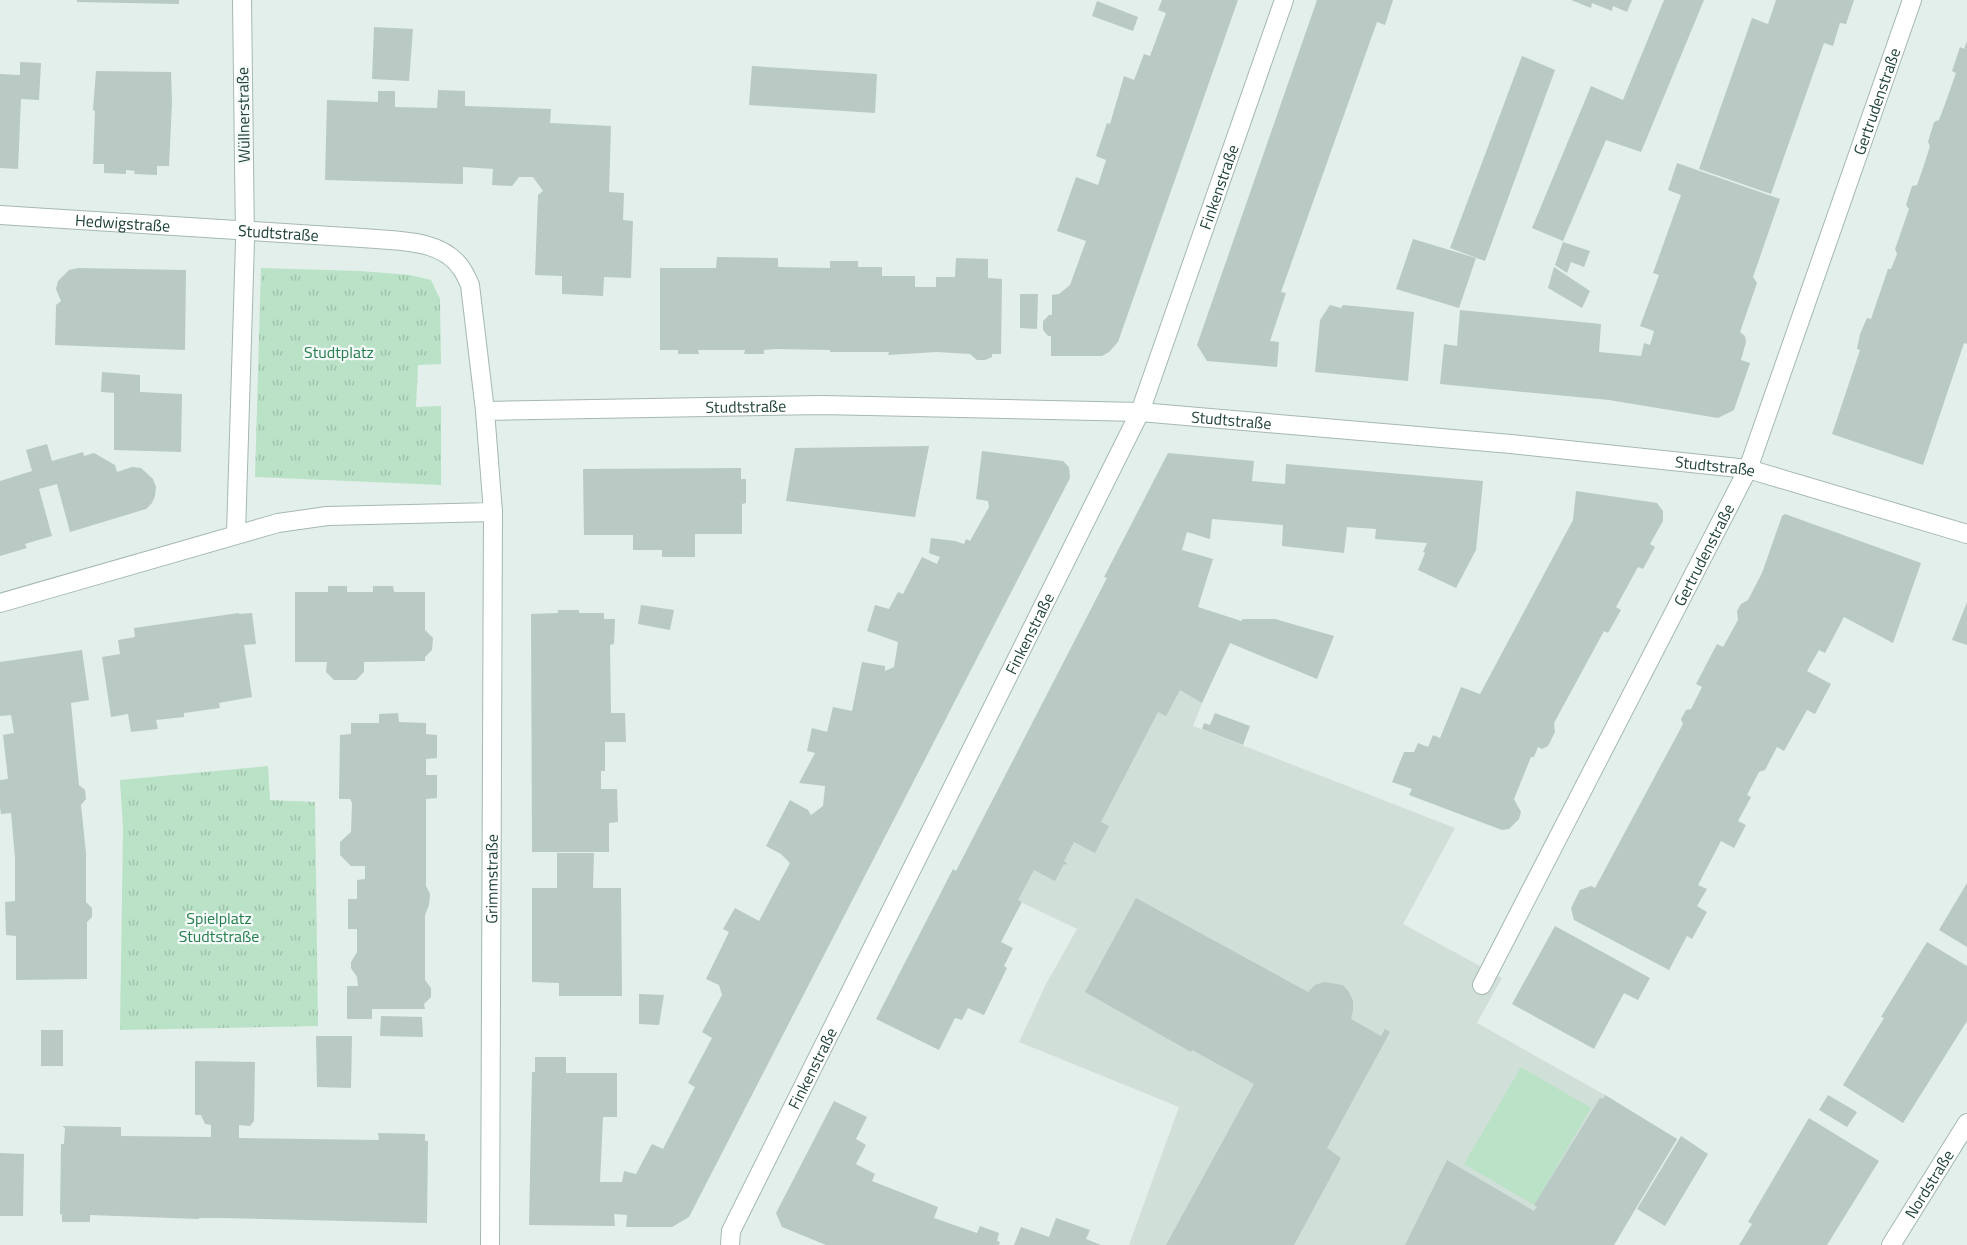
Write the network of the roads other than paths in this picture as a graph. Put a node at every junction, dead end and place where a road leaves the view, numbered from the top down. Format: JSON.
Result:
{"nodes":[{"id":1,"x":242,"y":0,"type":"edge"},
{"id":2,"x":1284,"y":0,"type":"edge"},
{"id":3,"x":1912,"y":0,"type":"edge"},
{"id":4,"x":0,"y":215,"type":"edge"},
{"id":5,"x":245,"y":231,"type":"junction"},
{"id":6,"x":485,"y":411,"type":"junction"},
{"id":7,"x":1140,"y":412,"type":"junction"},
{"id":8,"x":1748,"y":470,"type":"junction"},
{"id":9,"x":493,"y":512,"type":"junction"},
{"id":10,"x":236,"y":534,"type":"junction"},
{"id":11,"x":1967,"y":534,"type":"edge"},
{"id":12,"x":0,"y":603,"type":"edge"},
{"id":13,"x":1482,"y":985,"type":"dead end"},
{"id":14,"x":1967,"y":1123,"type":"edge"},
{"id":15,"x":490,"y":1245,"type":"edge"},
{"id":16,"x":730,"y":1245,"type":"edge"},
{"id":17,"x":1892,"y":1245,"type":"edge"}],
"edges":[{"from":1,"to":5,"type":"street","name":"Wüllnerstraße"},
{"from":2,"to":7,"type":"street","name":"Finkenstraße"},
{"from":3,"to":8,"type":"street","name":"Gertrudenstraße"},
{"from":4,"to":5,"type":"street","name":"Hedwigstraße"},
{"from":5,"to":6,"type":"street","name":"Studtstraße"},
{"from":5,"to":10,"type":"street","name":"Studtstraße"},
{"from":6,"to":7,"type":"street","name":"Studtstraße"},
{"from":6,"to":9,"type":"street","name":"Studtstraße"},
{"from":7,"to":8,"type":"street","name":"Studtstraße"},
{"from":7,"to":16,"type":"street","name":"Finkenstraße"},
{"from":8,"to":11,"type":"street","name":"Studtstraße"},
{"from":8,"to":13,"type":"street","name":"Gertrudenstraße"},
{"from":9,"to":10,"type":"street"},
{"from":9,"to":15,"type":"street","name":"Grimmstraße"},
{"from":10,"to":12,"type":"street"},
{"from":14,"to":17,"type":"street","name":"Nordstraße"}]}
